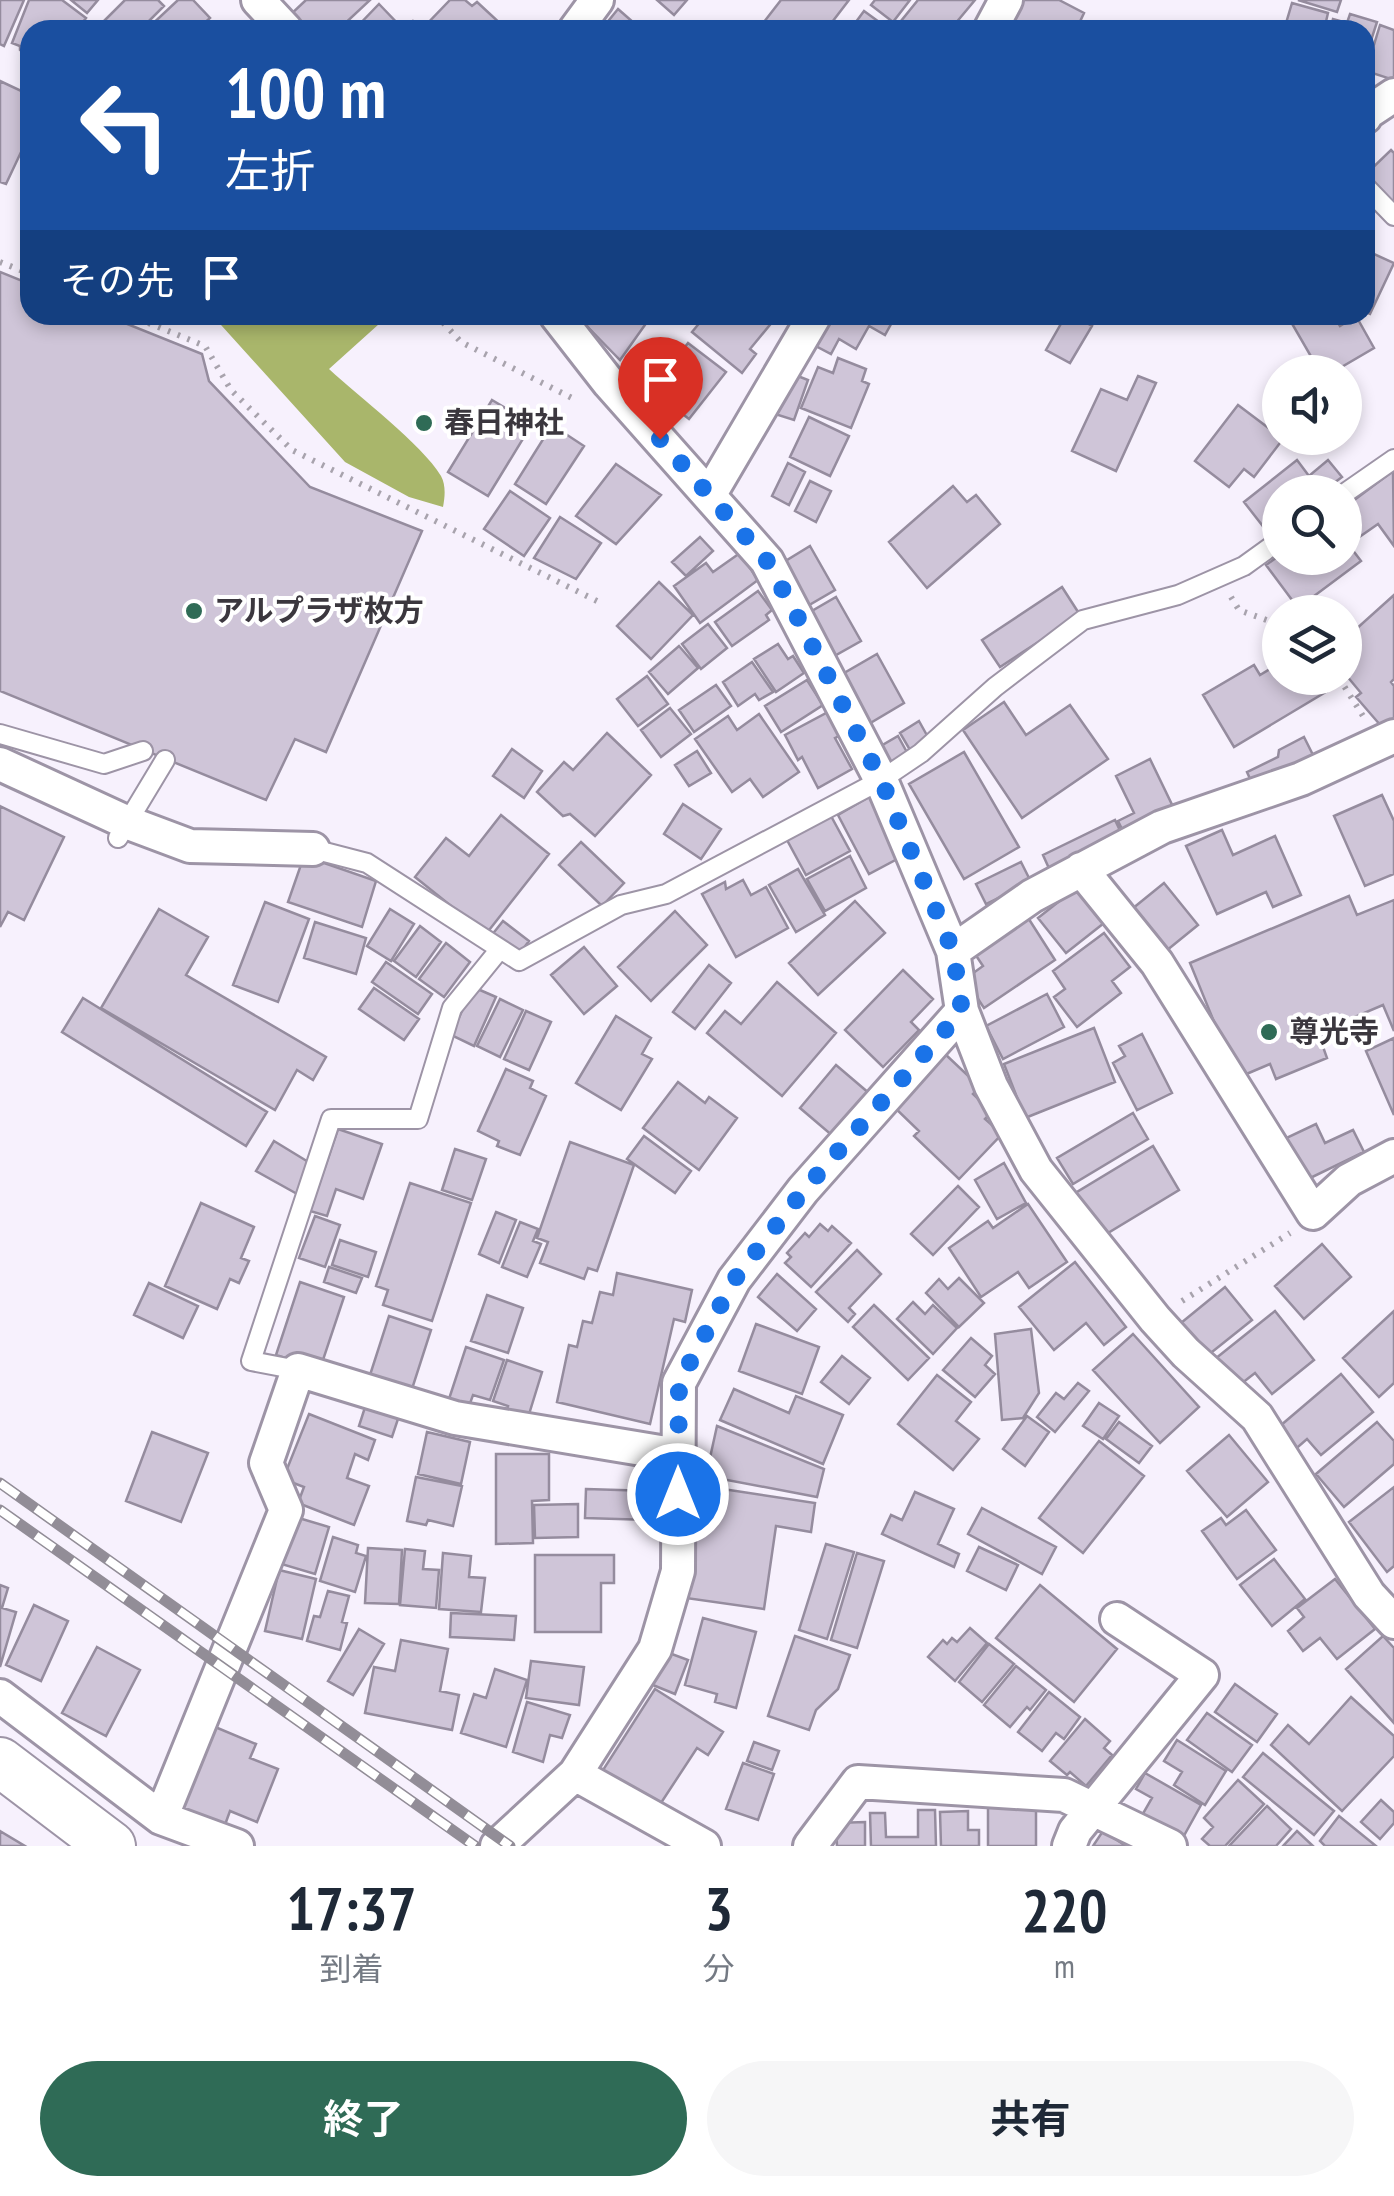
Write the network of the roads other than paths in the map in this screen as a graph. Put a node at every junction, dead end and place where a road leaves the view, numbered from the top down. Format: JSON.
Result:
{"nodes":[{"id":1,"x":258,"y":0,"type":"edge"},
{"id":2,"x":277,"y":20,"type":"edge"},
{"id":3,"x":1375,"y":196,"type":"edge"},
{"id":4,"x":1394,"y":216,"type":"edge"},
{"id":5,"x":564,"y":325,"type":"edge"},
{"id":6,"x":809,"y":325,"type":"edge"},
{"id":7,"x":1394,"y":459,"type":"edge"},
{"id":8,"x":1362,"y":481,"type":"edge"},
{"id":9,"x":710,"y":494,"type":"junction"},
{"id":10,"x":1262,"y":553,"type":"edge"},
{"id":11,"x":0,"y":734,"type":"edge"},
{"id":12,"x":1394,"y":736,"type":"edge"},
{"id":13,"x":143,"y":751,"type":"dead end"},
{"id":14,"x":165,"y":760,"type":"dead end"},
{"id":15,"x":0,"y":764,"type":"edge"},
{"id":16,"x":881,"y":780,"type":"junction"},
{"id":17,"x":122,"y":830,"type":"junction"},
{"id":18,"x":313,"y":849,"type":"joint"},
{"id":19,"x":1081,"y":869,"type":"junction"},
{"id":20,"x":500,"y":950,"type":"junction"},
{"id":21,"x":953,"y":951,"type":"junction"},
{"id":22,"x":962,"y":1011,"type":"junction"},
{"id":23,"x":1394,"y":1156,"type":"edge"},
{"id":24,"x":298,"y":1370,"type":"junction"},
{"id":25,"x":678,"y":1455,"type":"junction"},
{"id":26,"x":1118,"y":1619,"type":"dead end"},
{"id":27,"x":1394,"y":1622,"type":"edge"},
{"id":28,"x":0,"y":1696,"type":"edge"},
{"id":29,"x":0,"y":1762,"type":"edge"},
{"id":30,"x":575,"y":1774,"type":"junction"},
{"id":31,"x":1094,"y":1811,"type":"junction"},
{"id":32,"x":161,"y":1818,"type":"junction"},
{"id":33,"x":111,"y":1846,"type":"edge"},
{"id":34,"x":237,"y":1846,"type":"edge"},
{"id":35,"x":497,"y":1846,"type":"edge"},
{"id":36,"x":704,"y":1846,"type":"edge"},
{"id":37,"x":810,"y":1846,"type":"edge"},
{"id":38,"x":1068,"y":1846,"type":"edge"},
{"id":39,"x":1170,"y":1846,"type":"edge"}],
"edges":[{"from":1,"to":2,"type":"street"},
{"from":3,"to":4,"type":"lane"},
{"from":5,"to":9,"type":"street"},
{"from":6,"to":9,"type":"street"},
{"from":7,"to":8,"type":"lane"},
{"from":9,"to":16,"type":"street"},
{"from":10,"to":16,"type":"lane"},
{"from":11,"to":13,"type":"lane"},
{"from":12,"to":19,"type":"street"},
{"from":14,"to":17,"type":"lane"},
{"from":15,"to":17,"type":"street"},
{"from":16,"to":20,"type":"lane"},
{"from":16,"to":21,"type":"street"},
{"from":17,"to":18,"type":"street"},
{"from":18,"to":20,"type":"lane"},
{"from":19,"to":21,"type":"street"},
{"from":19,"to":23,"type":"street"},
{"from":20,"to":24,"type":"lane"},
{"from":21,"to":22,"type":"street"},
{"from":22,"to":25,"type":"street"},
{"from":22,"to":27,"type":"street"},
{"from":24,"to":25,"type":"street"},
{"from":24,"to":32,"type":"street"},
{"from":25,"to":30,"type":"street"},
{"from":26,"to":31,"type":"street"},
{"from":28,"to":32,"type":"street"},
{"from":29,"to":33,"type":"main road"},
{"from":30,"to":35,"type":"street"},
{"from":30,"to":36,"type":"street"},
{"from":31,"to":37,"type":"street"},
{"from":31,"to":38,"type":"street"},
{"from":31,"to":39,"type":"street"},
{"from":32,"to":34,"type":"street"}]}
